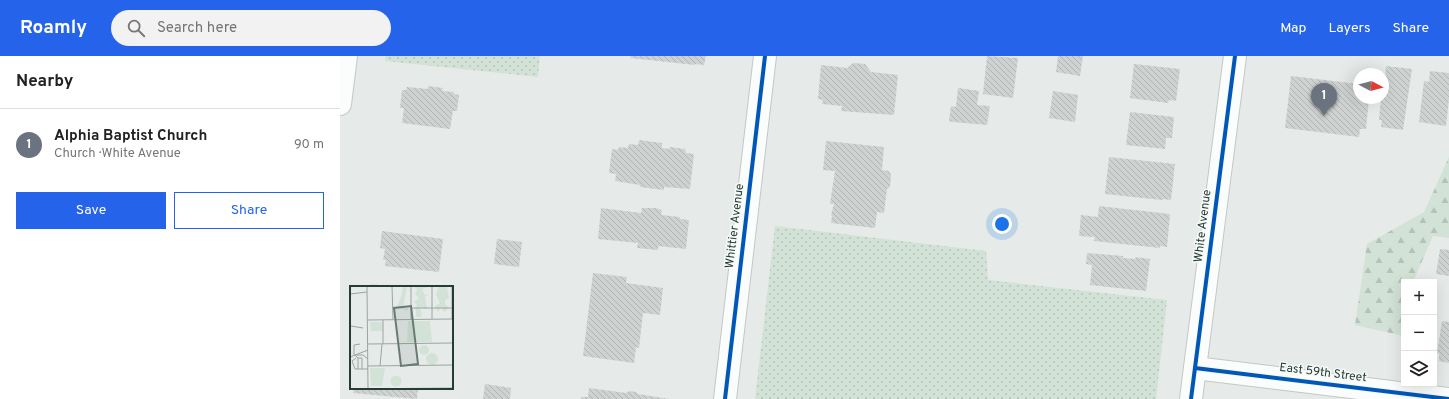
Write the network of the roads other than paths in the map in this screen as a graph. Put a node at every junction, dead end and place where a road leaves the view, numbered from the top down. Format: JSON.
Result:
{"nodes":[{"id":1,"x":346,"y":56,"type":"edge"},
{"id":2,"x":765,"y":56,"type":"edge"},
{"id":3,"x":1235,"y":56,"type":"edge"},
{"id":4,"x":340,"y":104,"type":"edge"},
{"id":5,"x":1195,"y":368,"type":"junction"},
{"id":6,"x":1414,"y":397,"type":"edge"},
{"id":7,"x":725,"y":399,"type":"edge"},
{"id":8,"x":1191,"y":399,"type":"edge"},
{"id":9,"x":1449,"y":399,"type":"edge"}],
"edges":[{"from":1,"to":4,"type":"street"},
{"from":2,"to":7,"type":"street","name":"Whittier Avenue"},
{"from":3,"to":5,"type":"street","name":"White Avenue"},
{"from":5,"to":6,"type":"street","name":"East 59th Street"},
{"from":5,"to":8,"type":"street","name":"White Avenue"},
{"from":6,"to":9,"type":"street","name":"East 59th Street"}]}
